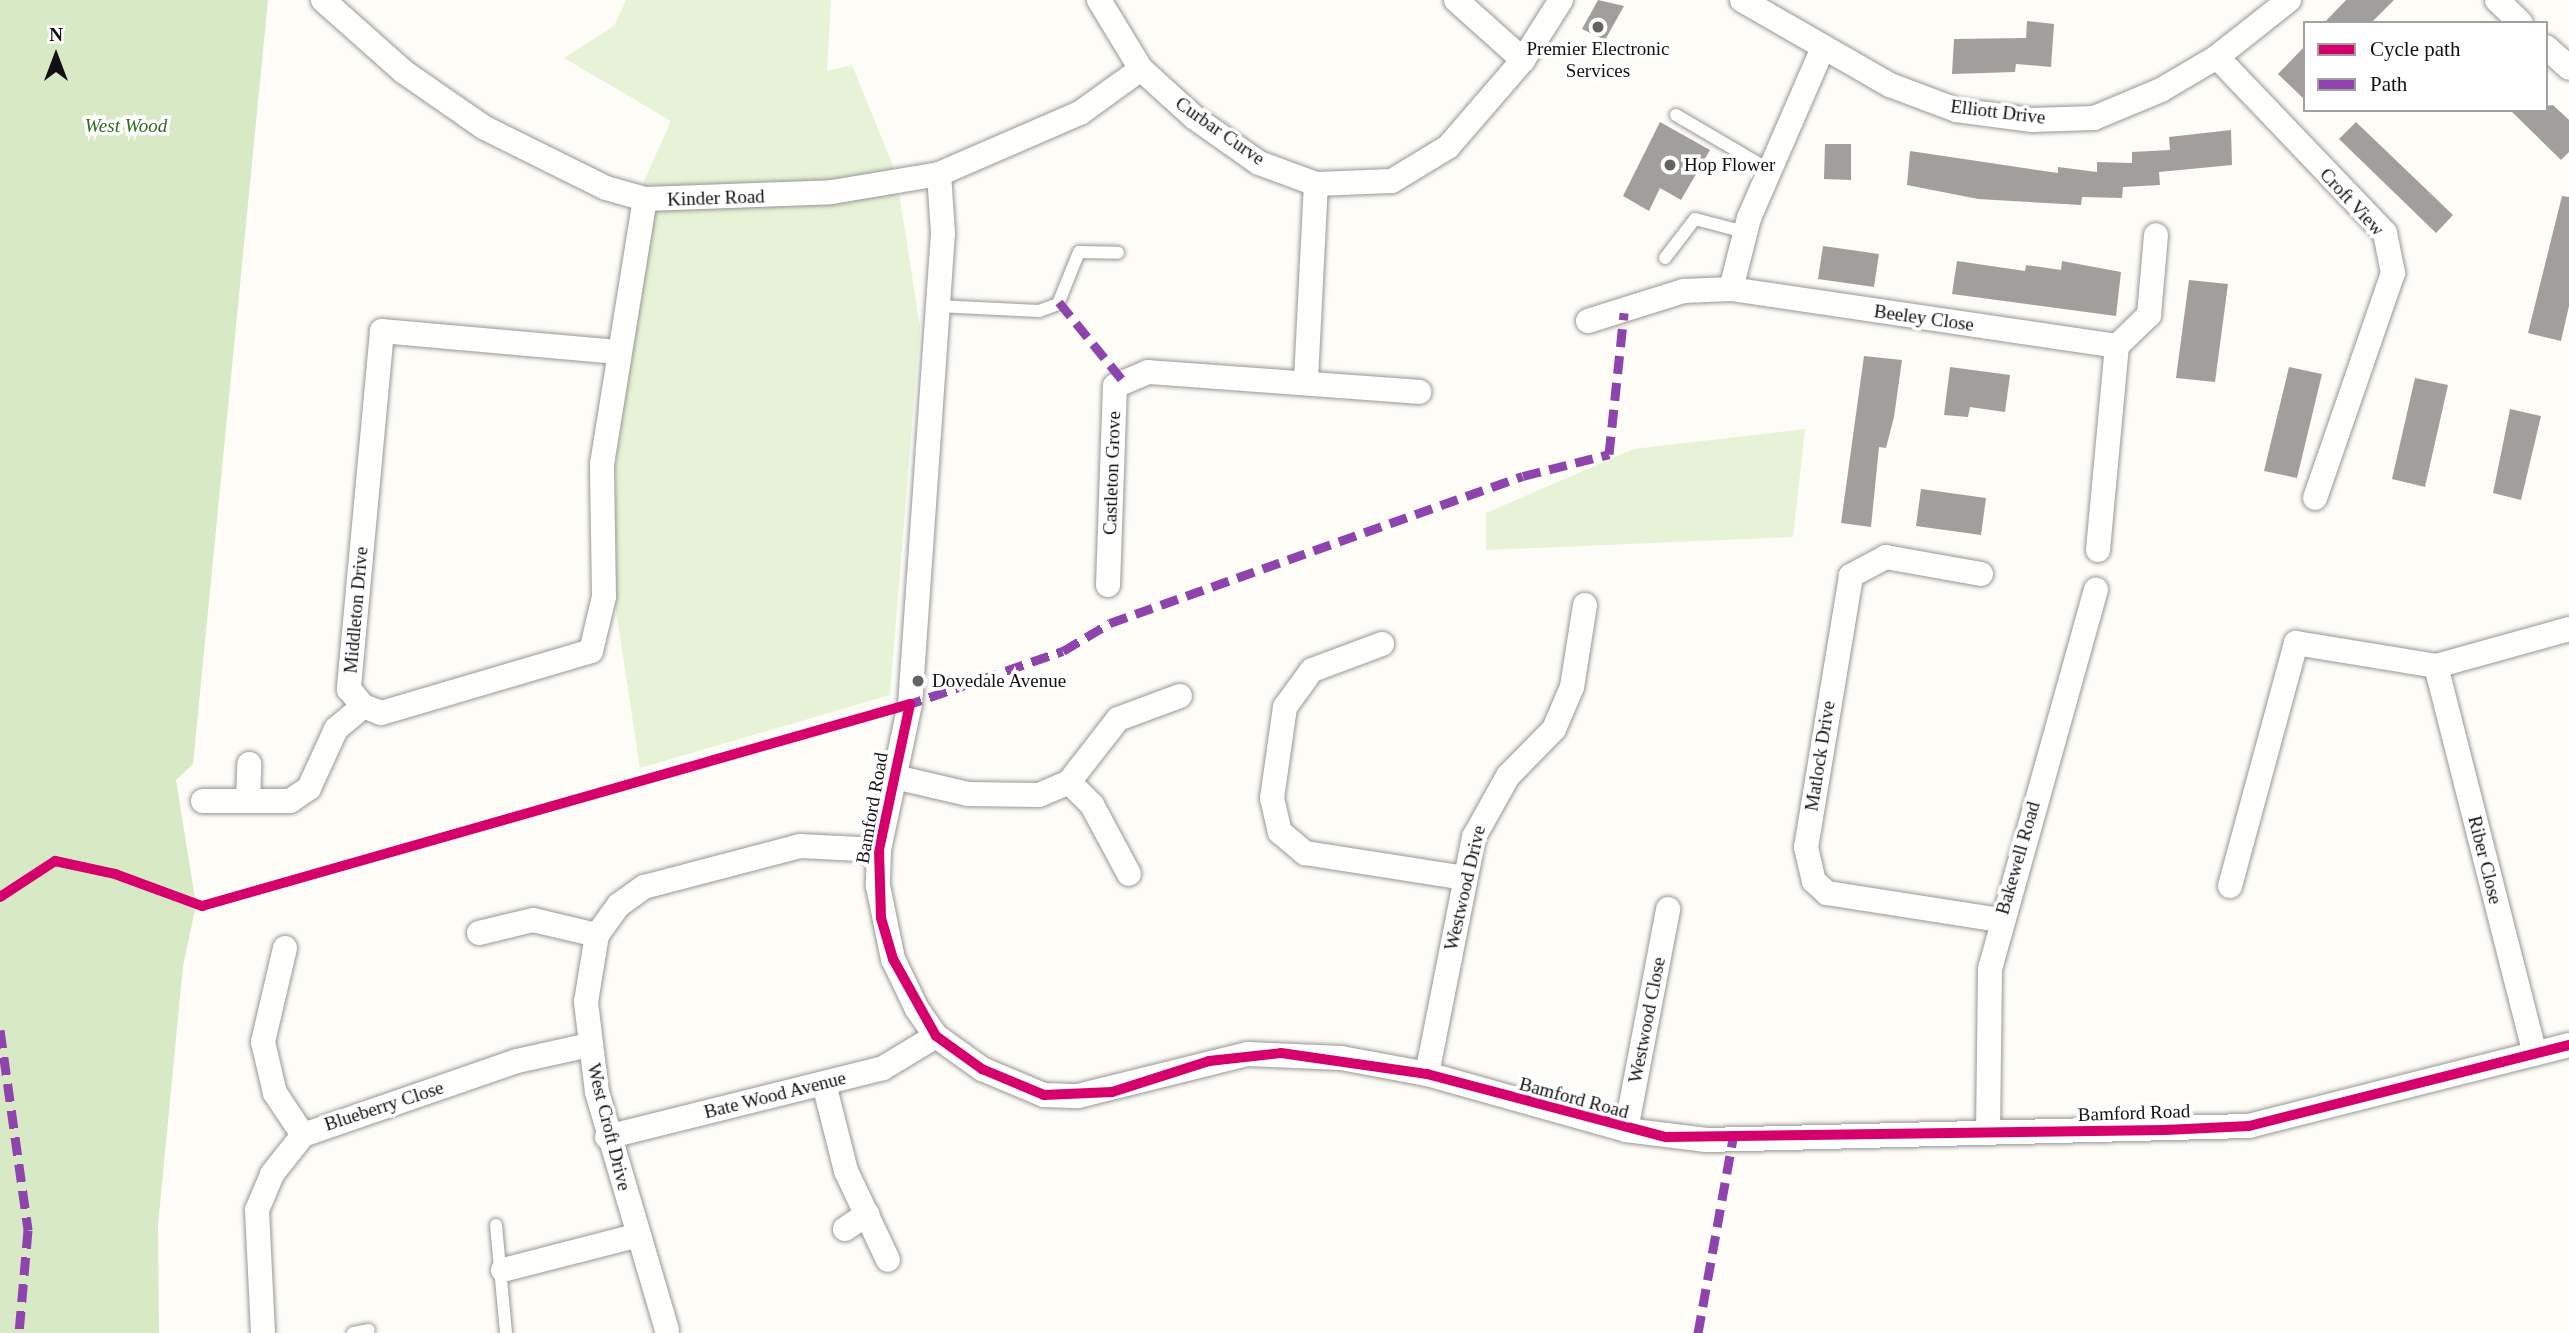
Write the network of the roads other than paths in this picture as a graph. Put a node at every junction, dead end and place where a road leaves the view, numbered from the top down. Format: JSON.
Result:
{"nodes":[{"id":1,"x":323,"y":0,"type":"edge"},
{"id":2,"x":1099,"y":0,"type":"edge"},
{"id":3,"x":1456,"y":0,"type":"edge"},
{"id":4,"x":1561,"y":0,"type":"edge"},
{"id":5,"x":2289,"y":0,"type":"edge"},
{"id":6,"x":2497,"y":0,"type":"edge"},
{"id":7,"x":1749,"y":1,"type":"edge"},
{"id":8,"x":2519,"y":21,"type":"edge"},
{"id":9,"x":1823,"y":48,"type":"junction"},
{"id":10,"x":2548,"y":49,"type":"edge"},
{"id":11,"x":2217,"y":57,"type":"junction"},
{"id":12,"x":1523,"y":60,"type":"junction"},
{"id":13,"x":2569,"y":68,"type":"edge"},
{"id":14,"x":1141,"y":69,"type":"junction"},
{"id":15,"x":1676,"y":115,"type":"dead end"},
{"id":16,"x":1768,"y":169,"type":"junction"},
{"id":17,"x":939,"y":174,"type":"junction"},
{"id":18,"x":1316,"y":184,"type":"junction"},
{"id":19,"x":645,"y":199,"type":"junction"},
{"id":20,"x":1745,"y":232,"type":"junction"},
{"id":21,"x":2156,"y":235,"type":"dead end"},
{"id":22,"x":1118,"y":253,"type":"dead end"},
{"id":23,"x":1665,"y":258,"type":"dead end"},
{"id":24,"x":1731,"y":289,"type":"junction"},
{"id":25,"x":937,"y":306,"type":"junction"},
{"id":26,"x":1588,"y":321,"type":"dead end"},
{"id":27,"x":2117,"y":346,"type":"junction"},
{"id":28,"x":617,"y":352,"type":"junction"},
{"id":29,"x":1306,"y":380,"type":"junction"},
{"id":30,"x":1419,"y":392,"type":"dead end"},
{"id":31,"x":2315,"y":498,"type":"dead end"},
{"id":32,"x":2098,"y":550,"type":"dead end"},
{"id":33,"x":1981,"y":574,"type":"dead end"},
{"id":34,"x":1108,"y":585,"type":"dead end"},
{"id":35,"x":2096,"y":590,"type":"dead end"},
{"id":36,"x":1585,"y":605,"type":"dead end"},
{"id":37,"x":2569,"y":629,"type":"edge"},
{"id":38,"x":1382,"y":644,"type":"dead end"},
{"id":39,"x":2436,"y":666,"type":"junction"},
{"id":40,"x":1180,"y":696,"type":"dead end"},
{"id":41,"x":363,"y":706,"type":"junction"},
{"id":42,"x":249,"y":764,"type":"dead end"},
{"id":43,"x":895,"y":777,"type":"junction"},
{"id":44,"x":1069,"y":782,"type":"junction"},
{"id":45,"x":203,"y":801,"type":"dead end"},
{"id":46,"x":248,"y":801,"type":"junction"},
{"id":47,"x":879,"y":850,"type":"junction"},
{"id":48,"x":1129,"y":874,"type":"dead end"},
{"id":49,"x":1465,"y":878,"type":"junction"},
{"id":50,"x":2230,"y":886,"type":"dead end"},
{"id":51,"x":1668,"y":909,"type":"dead end"},
{"id":52,"x":2000,"y":920,"type":"junction"},
{"id":53,"x":479,"y":933,"type":"dead end"},
{"id":54,"x":597,"y":935,"type":"junction"},
{"id":55,"x":285,"y":948,"type":"dead end"},
{"id":56,"x":936,"y":1036,"type":"junction"},
{"id":57,"x":589,"y":1045,"type":"junction"},
{"id":58,"x":2569,"y":1045,"type":"edge"},
{"id":59,"x":2535,"y":1054,"type":"junction"},
{"id":60,"x":1427,"y":1074,"type":"junction"},
{"id":61,"x":824,"y":1084,"type":"junction"},
{"id":62,"x":1626,"y":1130,"type":"junction"},
{"id":63,"x":1988,"y":1133,"type":"junction"},
{"id":64,"x":303,"y":1135,"type":"junction"},
{"id":65,"x":607,"y":1137,"type":"junction"},
{"id":66,"x":867,"y":1214,"type":"junction"},
{"id":67,"x":496,"y":1225,"type":"dead end"},
{"id":68,"x":845,"y":1229,"type":"dead end"},
{"id":69,"x":639,"y":1235,"type":"junction"},
{"id":70,"x":888,"y":1260,"type":"dead end"},
{"id":71,"x":503,"y":1270,"type":"junction"},
{"id":72,"x":369,"y":1330,"type":"dead end"},
{"id":73,"x":667,"y":1330,"type":"dead end"},
{"id":74,"x":262,"y":1333,"type":"edge"},
{"id":75,"x":353,"y":1333,"type":"edge"},
{"id":76,"x":506,"y":1333,"type":"edge"}],
"edges":[{"from":1,"to":19,"type":"street","name":"Kinder Road"},
{"from":2,"to":14,"type":"street","name":"Curbar Curve"},
{"from":3,"to":12,"type":"street"},
{"from":4,"to":12,"type":"street","name":"Curbar Curve"},
{"from":5,"to":11,"type":"street","name":"Elliott Drive"},
{"from":6,"to":8,"type":"street"},
{"from":7,"to":9,"type":"street","name":"Elliott Drive"},
{"from":9,"to":11,"type":"street","name":"Elliott Drive"},
{"from":9,"to":16,"type":"street"},
{"from":10,"to":13,"type":"street"},
{"from":11,"to":31,"type":"street","name":"Croft View"},
{"from":12,"to":18,"type":"street","name":"Curbar Curve"},
{"from":14,"to":17,"type":"street","name":"Kinder Road"},
{"from":14,"to":18,"type":"street","name":"Curbar Curve"},
{"from":15,"to":16,"type":"lane"},
{"from":16,"to":20,"type":"street"},
{"from":17,"to":19,"type":"street","name":"Kinder Road"},
{"from":17,"to":25,"type":"street"},
{"from":18,"to":29,"type":"street"},
{"from":19,"to":28,"type":"street"},
{"from":20,"to":23,"type":"lane"},
{"from":20,"to":24,"type":"street"},
{"from":21,"to":27,"type":"street"},
{"from":22,"to":25,"type":"lane"},
{"from":24,"to":26,"type":"street","name":"Beeley Close"},
{"from":24,"to":27,"type":"street","name":"Beeley Close"},
{"from":25,"to":43,"type":"street","name":"Bamford Road"},
{"from":27,"to":32,"type":"street"},
{"from":28,"to":41,"type":"street"},
{"from":28,"to":41,"type":"street","name":"Middleton Drive"},
{"from":29,"to":30,"type":"street","name":"Castleton Grove"},
{"from":29,"to":34,"type":"street","name":"Castleton Grove"},
{"from":33,"to":52,"type":"street","name":"Matlock Drive"},
{"from":35,"to":52,"type":"street","name":"Bakewell Road"},
{"from":36,"to":49,"type":"street","name":"Westwood Drive"},
{"from":37,"to":39,"type":"street"},
{"from":38,"to":49,"type":"street"},
{"from":39,"to":50,"type":"street"},
{"from":39,"to":59,"type":"street","name":"Riber Close"},
{"from":40,"to":44,"type":"street"},
{"from":41,"to":46,"type":"street"},
{"from":42,"to":46,"type":"street"},
{"from":43,"to":44,"type":"street"},
{"from":43,"to":47,"type":"street","name":"Bamford Road"},
{"from":44,"to":48,"type":"street"},
{"from":45,"to":46,"type":"street"},
{"from":47,"to":54,"type":"street","name":"West Croft Drive"},
{"from":47,"to":56,"type":"street","name":"Bamford Road"},
{"from":49,"to":60,"type":"street","name":"Westwood Drive"},
{"from":51,"to":62,"type":"street","name":"Westwood Close"},
{"from":52,"to":63,"type":"street","name":"Bakewell Road"},
{"from":53,"to":54,"type":"street"},
{"from":54,"to":57,"type":"street","name":"West Croft Drive"},
{"from":55,"to":64,"type":"street"},
{"from":56,"to":60,"type":"street","name":"Bamford Road"},
{"from":56,"to":61,"type":"street","name":"Bate Wood Avenue"},
{"from":57,"to":64,"type":"street","name":"Blueberry Close"},
{"from":57,"to":65,"type":"street","name":"West Croft Drive"},
{"from":58,"to":59,"type":"street","name":"Bamford Road"},
{"from":59,"to":63,"type":"street","name":"Bamford Road"},
{"from":60,"to":62,"type":"street","name":"Bamford Road"},
{"from":61,"to":65,"type":"street","name":"Bate Wood Avenue"},
{"from":61,"to":66,"type":"street"},
{"from":62,"to":63,"type":"street","name":"Bamford Road"},
{"from":64,"to":74,"type":"street","name":"Blueberry Close"},
{"from":65,"to":69,"type":"street","name":"West Croft Drive"},
{"from":66,"to":68,"type":"street"},
{"from":66,"to":70,"type":"street"},
{"from":67,"to":71,"type":"lane"},
{"from":69,"to":71,"type":"street"},
{"from":69,"to":73,"type":"street","name":"West Croft Drive"},
{"from":71,"to":76,"type":"lane"},
{"from":72,"to":75,"type":"lane"}]}
